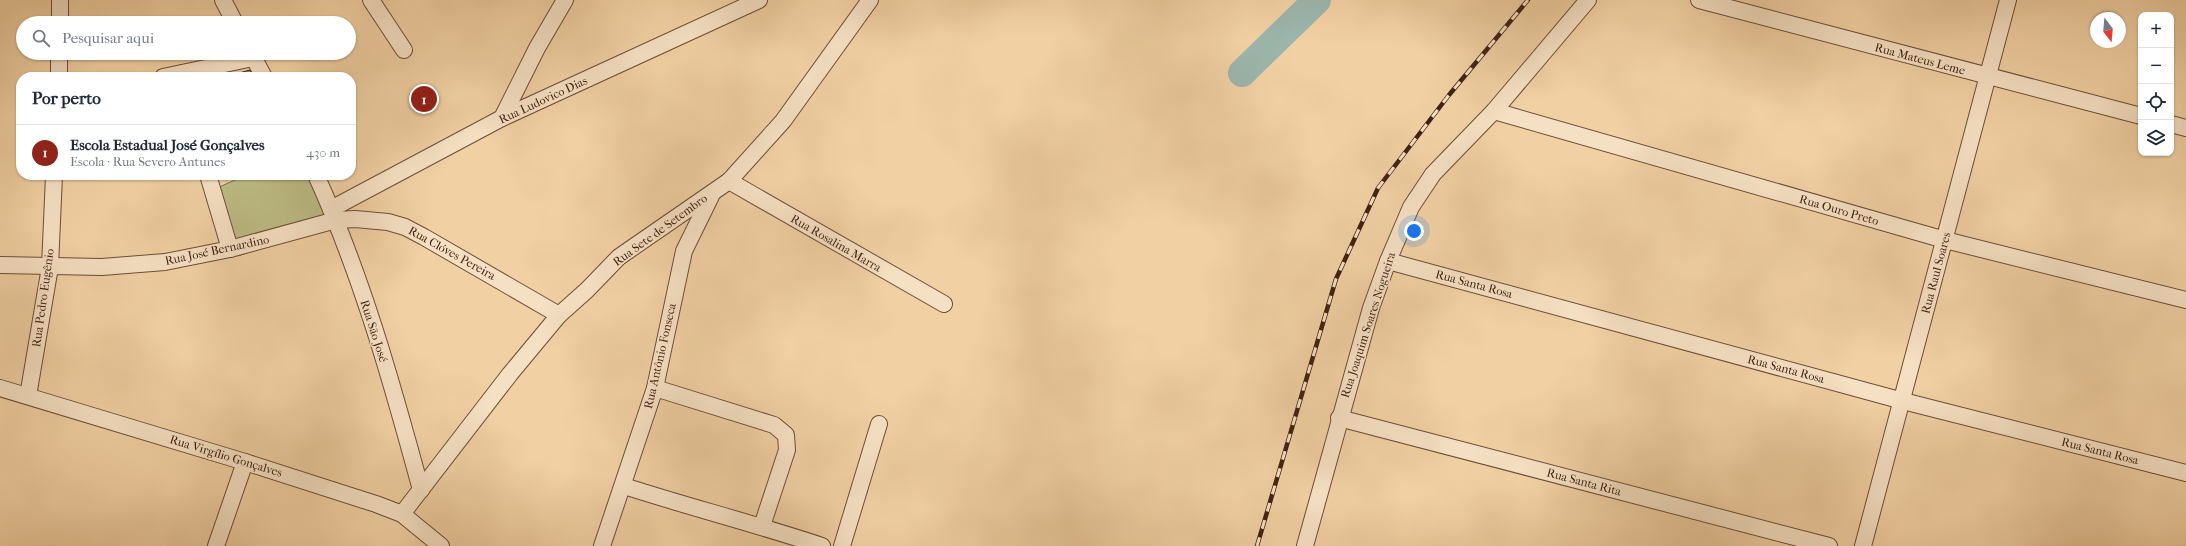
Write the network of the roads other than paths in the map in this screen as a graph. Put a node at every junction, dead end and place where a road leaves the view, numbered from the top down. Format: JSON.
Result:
{"nodes":[{"id":1,"x":60,"y":0,"type":"edge"},
{"id":2,"x":372,"y":0,"type":"edge"},
{"id":3,"x":565,"y":0,"type":"edge"},
{"id":4,"x":759,"y":0,"type":"edge"},
{"id":5,"x":870,"y":0,"type":"edge"},
{"id":6,"x":1588,"y":0,"type":"edge"},
{"id":7,"x":1699,"y":0,"type":"edge"},
{"id":8,"x":2008,"y":0,"type":"edge"},
{"id":9,"x":60,"y":16,"type":"edge"},
{"id":10,"x":404,"y":50,"type":"dead end"},
{"id":11,"x":59,"y":60,"type":"edge"},
{"id":12,"x":235,"y":60,"type":"edge"},
{"id":13,"x":255,"y":60,"type":"edge"},
{"id":14,"x":58,"y":72,"type":"edge"},
{"id":15,"x":193,"y":72,"type":"edge"},
{"id":16,"x":261,"y":72,"type":"edge"},
{"id":17,"x":1987,"y":76,"type":"junction"},
{"id":18,"x":1494,"y":111,"type":"junction"},
{"id":19,"x":2138,"y":115,"type":"edge"},
{"id":20,"x":502,"y":118,"type":"junction"},
{"id":21,"x":2174,"y":125,"type":"edge"},
{"id":22,"x":2186,"y":128,"type":"edge"},
{"id":23,"x":54,"y":180,"type":"edge"},
{"id":24,"x":209,"y":180,"type":"edge"},
{"id":25,"x":318,"y":180,"type":"edge"},
{"id":26,"x":729,"y":181,"type":"junction"},
{"id":27,"x":714,"y":192,"type":"junction"},
{"id":28,"x":333,"y":214,"type":"junction"},
{"id":29,"x":1945,"y":240,"type":"junction"},
{"id":30,"x":230,"y":249,"type":"junction"},
{"id":31,"x":1388,"y":261,"type":"junction"},
{"id":32,"x":0,"y":265,"type":"edge"},
{"id":33,"x":50,"y":267,"type":"junction"},
{"id":34,"x":2186,"y":300,"type":"edge"},
{"id":35,"x":944,"y":304,"type":"dead end"},
{"id":36,"x":559,"y":315,"type":"junction"},
{"id":37,"x":0,"y":388,"type":"edge"},
{"id":38,"x":655,"y":388,"type":"junction"},
{"id":39,"x":28,"y":396,"type":"junction"},
{"id":40,"x":1903,"y":401,"type":"junction"},
{"id":41,"x":1339,"y":418,"type":"junction"},
{"id":42,"x":880,"y":424,"type":"dead end"},
{"id":43,"x":245,"y":462,"type":"junction"},
{"id":44,"x":2186,"y":474,"type":"edge"},
{"id":45,"x":624,"y":486,"type":"junction"},
{"id":46,"x":420,"y":490,"type":"junction"},
{"id":47,"x":402,"y":514,"type":"junction"},
{"id":48,"x":762,"y":526,"type":"junction"},
{"id":49,"x":216,"y":546,"type":"edge"},
{"id":50,"x":441,"y":546,"type":"edge"},
{"id":51,"x":602,"y":546,"type":"edge"},
{"id":52,"x":822,"y":546,"type":"edge"},
{"id":53,"x":842,"y":546,"type":"edge"},
{"id":54,"x":1305,"y":546,"type":"edge"},
{"id":55,"x":1829,"y":546,"type":"edge"},
{"id":56,"x":1863,"y":546,"type":"edge"}],
"edges":[{"from":1,"to":9,"type":"street"},
{"from":2,"to":10,"type":"street"},
{"from":3,"to":20,"type":"street"},
{"from":4,"to":20,"type":"street","name":"Rua Ludovico Dias"},
{"from":5,"to":26,"type":"street","name":"Rua Sete de Setembro"},
{"from":6,"to":18,"type":"street","name":"Rua Joaquim Soares Nogueira"},
{"from":7,"to":17,"type":"street","name":"Rua Mateus Leme"},
{"from":8,"to":17,"type":"street","name":"Rua Raul Soares"},
{"from":11,"to":14,"type":"street"},
{"from":12,"to":15,"type":"street"},
{"from":13,"to":16,"type":"street"},
{"from":17,"to":19,"type":"street","name":"Rua Mateus Leme"},
{"from":17,"to":29,"type":"street","name":"Rua Raul Soares"},
{"from":18,"to":29,"type":"street","name":"Rua Ouro Preto"},
{"from":18,"to":31,"type":"street","name":"Rua Joaquim Soares Nogueira"},
{"from":20,"to":28,"type":"street","name":"Rua Ludovico Dias"},
{"from":21,"to":22,"type":"street"},
{"from":23,"to":33,"type":"street","name":"Rua Pedro Eugênio"},
{"from":24,"to":30,"type":"street"},
{"from":25,"to":28,"type":"street","name":"Rua São José"},
{"from":26,"to":27,"type":"street","name":"Rua Sete de Setembro"},
{"from":26,"to":35,"type":"street","name":"Rua Rosalina Marra"},
{"from":27,"to":36,"type":"street","name":"Rua Sete de Setembro"},
{"from":27,"to":38,"type":"street","name":"Rua Antônio Fonseca"},
{"from":28,"to":30,"type":"street","name":"Rua José Bernardino"},
{"from":28,"to":36,"type":"street","name":"Rua Clóves Pereira"},
{"from":28,"to":46,"type":"street","name":"Rua São José"},
{"from":29,"to":34,"type":"street","name":"Rua Ouro Preto"},
{"from":29,"to":40,"type":"street","name":"Rua Raul Soares"},
{"from":30,"to":33,"type":"street","name":"Rua José Bernardino"},
{"from":31,"to":40,"type":"street","name":"Rua Santa Rosa"},
{"from":31,"to":41,"type":"street","name":"Rua Joaquim Soares Nogueira"},
{"from":32,"to":33,"type":"street","name":"Rua José Bernardino"},
{"from":33,"to":39,"type":"street","name":"Rua Pedro Eugênio"},
{"from":36,"to":46,"type":"street","name":"Rua Sete de Setembro"},
{"from":37,"to":39,"type":"street","name":"Rua Virgílio Gonçalves"},
{"from":38,"to":45,"type":"street","name":"Rua Antônio Fonseca"},
{"from":38,"to":48,"type":"street"},
{"from":39,"to":43,"type":"street","name":"Rua Virgílio Gonçalves"},
{"from":40,"to":44,"type":"street","name":"Rua Santa Rosa"},
{"from":40,"to":56,"type":"street","name":"Rua Raul Soares"},
{"from":41,"to":54,"type":"street","name":"Rua Joaquim Soares Nogueira"},
{"from":41,"to":55,"type":"street","name":"Rua Santa Rita"},
{"from":42,"to":53,"type":"street"},
{"from":43,"to":47,"type":"street","name":"Rua Virgílio Gonçalves"},
{"from":43,"to":49,"type":"street"},
{"from":45,"to":48,"type":"street"},
{"from":45,"to":51,"type":"street","name":"Rua Antônio Fonseca"},
{"from":46,"to":47,"type":"street","name":"Rua Sete de Setembro"},
{"from":47,"to":50,"type":"street","name":"Rua Virgílio Gonçalves"},
{"from":48,"to":52,"type":"street"}]}
